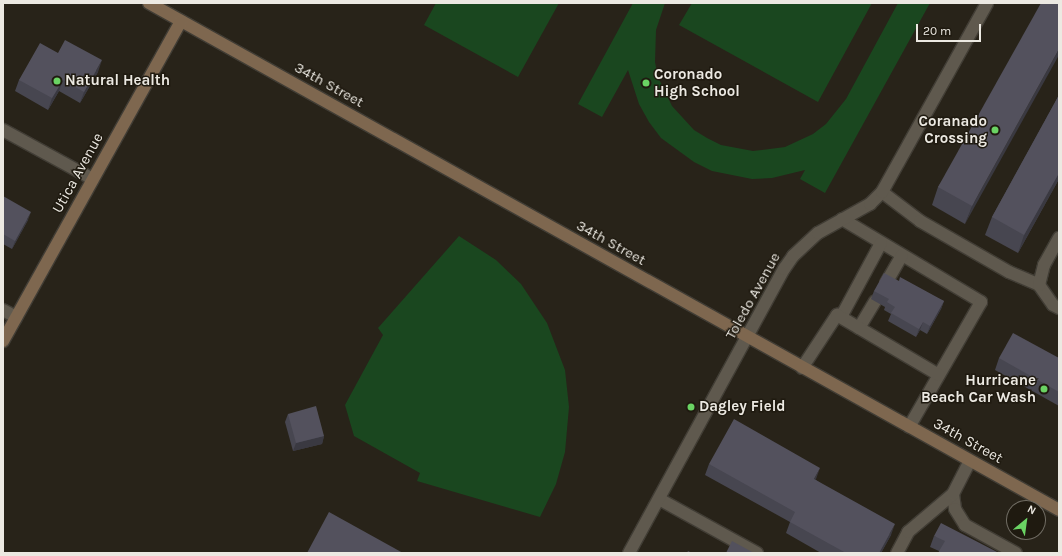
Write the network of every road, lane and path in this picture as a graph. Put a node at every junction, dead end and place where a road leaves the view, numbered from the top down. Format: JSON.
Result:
{"nodes":[{"id":1,"x":149,"y":3,"type":"edge"},
{"id":2,"x":987,"y":3,"type":"edge"},
{"id":3,"x":181,"y":20,"type":"junction"},
{"id":4,"x":3,"y":130,"type":"edge"},
{"id":5,"x":93,"y":179,"type":"junction"},
{"id":6,"x":882,"y":192,"type":"junction"},
{"id":7,"x":842,"y":219,"type":"junction"},
{"id":8,"x":1059,"y":238,"type":"edge"},
{"id":9,"x":881,"y":243,"type":"junction"},
{"id":10,"x":902,"y":255,"type":"junction"},
{"id":11,"x":886,"y":283,"type":"edge"},
{"id":12,"x":1038,"y":285,"type":"junction"},
{"id":13,"x":875,"y":301,"type":"edge"},
{"id":14,"x":1059,"y":308,"type":"edge"},
{"id":15,"x":3,"y":310,"type":"edge"},
{"id":16,"x":16,"y":317,"type":"junction"},
{"id":17,"x":841,"y":317,"type":"junction"},
{"id":18,"x":859,"y":328,"type":"junction"},
{"id":19,"x":747,"y":338,"type":"junction"},
{"id":20,"x":3,"y":341,"type":"edge"},
{"id":21,"x":802,"y":368,"type":"junction"},
{"id":22,"x":939,"y":375,"type":"junction"},
{"id":23,"x":909,"y":427,"type":"junction"},
{"id":24,"x":970,"y":460,"type":"junction"},
{"id":25,"x":953,"y":494,"type":"junction"},
{"id":26,"x":659,"y":499,"type":"junction"},
{"id":27,"x":1059,"y":510,"type":"edge"},
{"id":28,"x":629,"y":553,"type":"edge"},
{"id":29,"x":756,"y":553,"type":"edge"},
{"id":30,"x":897,"y":553,"type":"edge"},
{"id":31,"x":1016,"y":553,"type":"edge"}],
"edges":[{"from":1,"to":3,"type":"main road","name":"34th Street"},
{"from":2,"to":6,"type":"street","name":"Toledo Avenue"},
{"from":3,"to":5,"type":"main road","name":"Utica Avenue"},
{"from":3,"to":19,"type":"main road","name":"34th Street"},
{"from":4,"to":5,"type":"street"},
{"from":5,"to":16,"type":"main road","name":"Utica Avenue"},
{"from":6,"to":7,"type":"street","name":"Toledo Avenue"},
{"from":6,"to":12,"type":"street"},
{"from":7,"to":9,"type":"street"},
{"from":7,"to":19,"type":"street","name":"Toledo Avenue"},
{"from":8,"to":12,"type":"street"},
{"from":9,"to":10,"type":"street"},
{"from":9,"to":17,"type":"street"},
{"from":10,"to":11,"type":"street"},
{"from":10,"to":22,"type":"street"},
{"from":12,"to":14,"type":"street"},
{"from":13,"to":18,"type":"street"},
{"from":15,"to":16,"type":"street"},
{"from":16,"to":20,"type":"main road","name":"Utica Avenue"},
{"from":17,"to":18,"type":"street"},
{"from":17,"to":21,"type":"street"},
{"from":18,"to":22,"type":"street"},
{"from":19,"to":21,"type":"main road","name":"34th Street"},
{"from":19,"to":26,"type":"street","name":"Toledo Avenue"},
{"from":21,"to":23,"type":"main road","name":"34th Street"},
{"from":22,"to":23,"type":"street"},
{"from":23,"to":24,"type":"main road","name":"34th Street"},
{"from":24,"to":25,"type":"street"},
{"from":24,"to":27,"type":"main road","name":"34th Street"},
{"from":25,"to":30,"type":"street"},
{"from":25,"to":31,"type":"street"},
{"from":26,"to":28,"type":"street","name":"Toledo Avenue"},
{"from":26,"to":29,"type":"street"}]}
